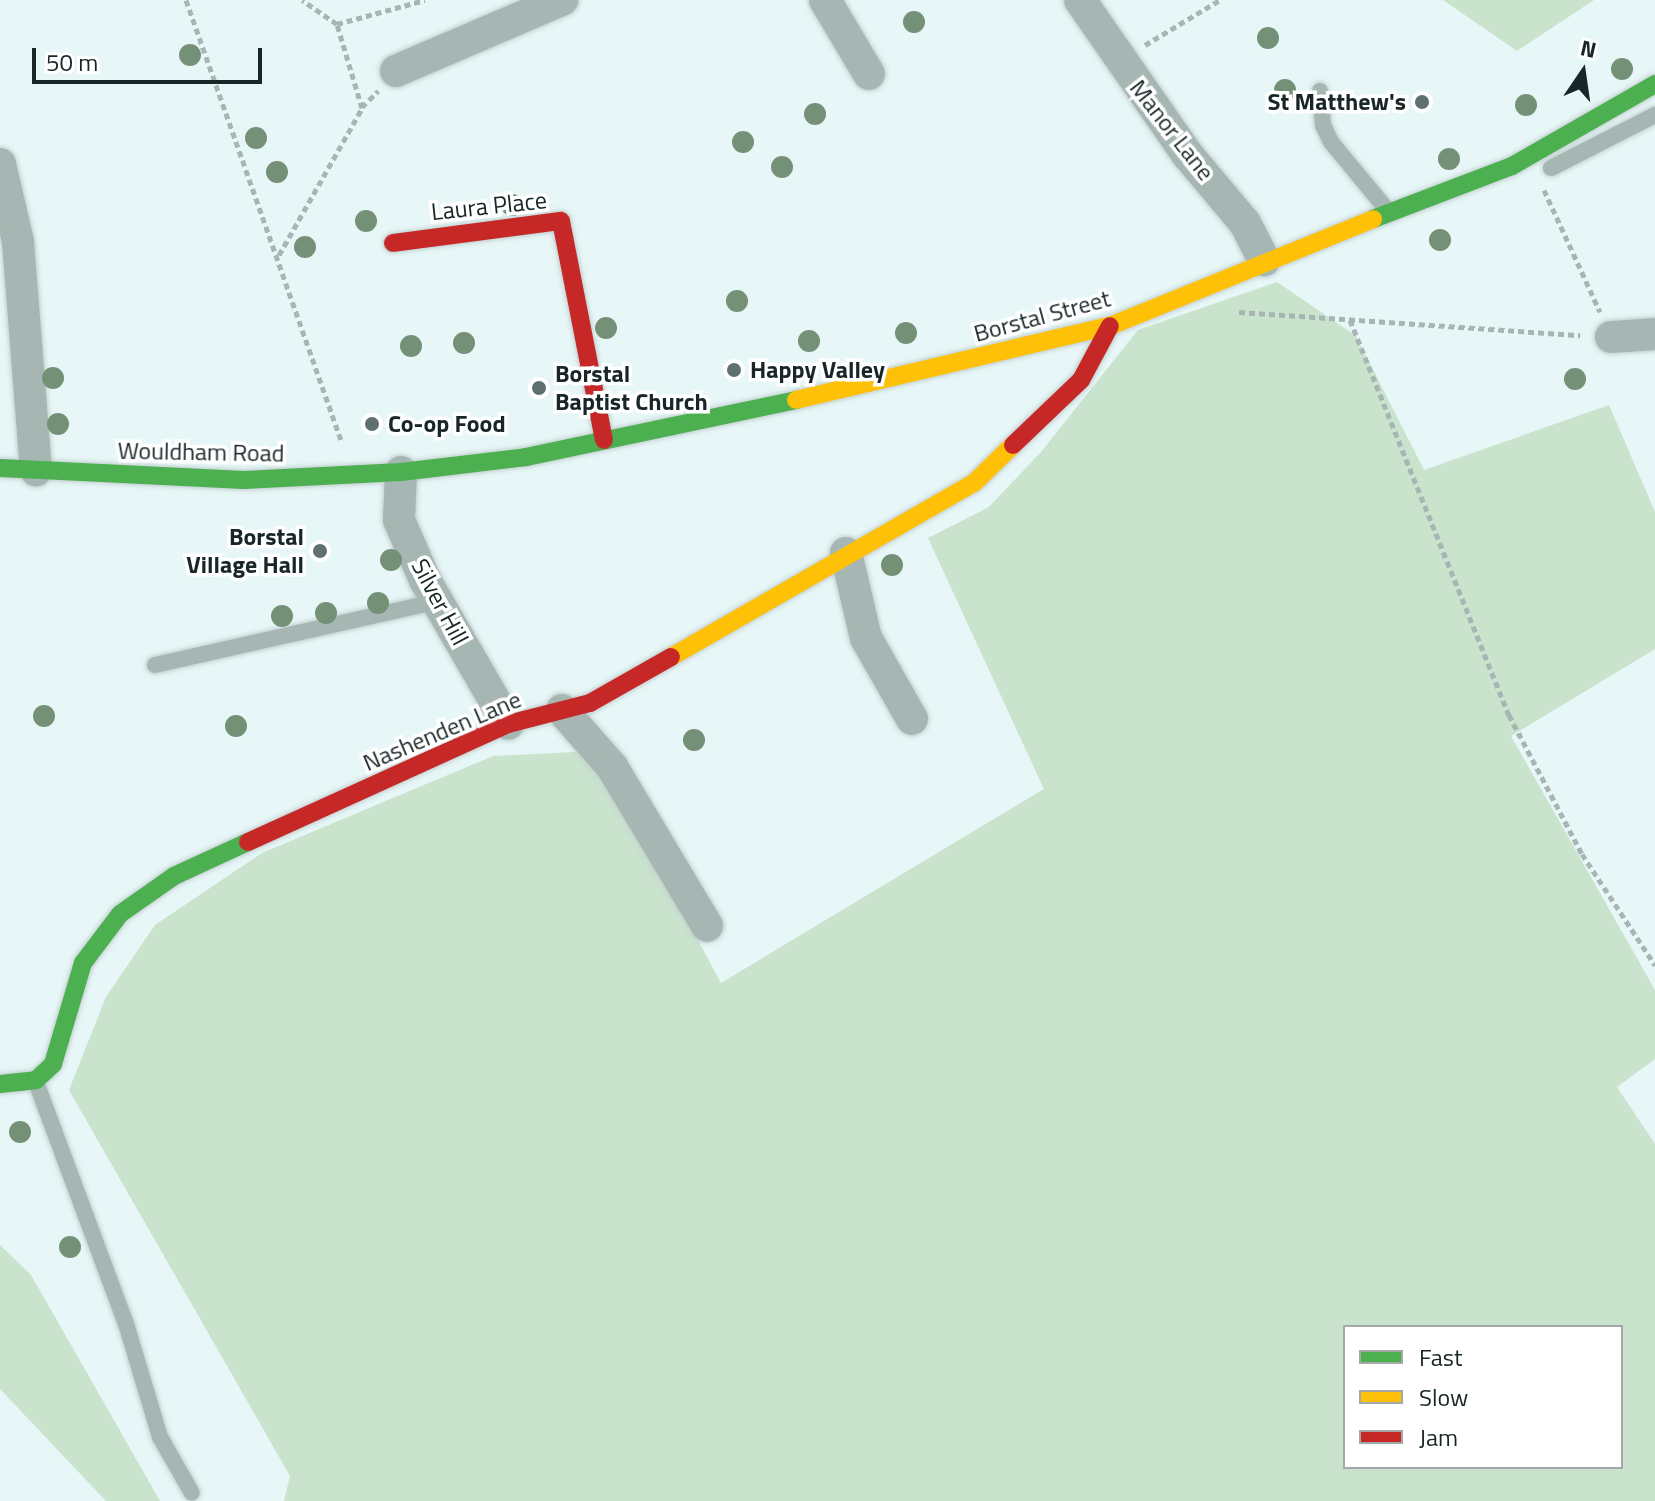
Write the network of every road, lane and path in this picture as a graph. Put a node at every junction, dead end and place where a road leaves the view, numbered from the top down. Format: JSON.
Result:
{"nodes":[{"id":1,"x":186,"y":0,"type":"edge"},
{"id":2,"x":302,"y":0,"type":"edge"},
{"id":3,"x":425,"y":0,"type":"edge"},
{"id":4,"x":562,"y":0,"type":"edge"},
{"id":5,"x":825,"y":0,"type":"edge"},
{"id":6,"x":1080,"y":0,"type":"edge"},
{"id":7,"x":1220,"y":0,"type":"edge"},
{"id":8,"x":337,"y":24,"type":"junction"},
{"id":9,"x":1119,"y":61,"type":"junction"},
{"id":10,"x":396,"y":71,"type":"dead end"},
{"id":11,"x":869,"y":74,"type":"dead end"},
{"id":12,"x":1655,"y":84,"type":"edge"},
{"id":13,"x":1320,"y":91,"type":"dead end"},
{"id":14,"x":1655,"y":115,"type":"edge"},
{"id":15,"x":0,"y":164,"type":"edge"},
{"id":16,"x":1512,"y":166,"type":"junction"},
{"id":17,"x":1537,"y":175,"type":"junction"},
{"id":18,"x":1389,"y":212,"type":"junction"},
{"id":19,"x":393,"y":243,"type":"dead end"},
{"id":20,"x":279,"y":256,"type":"junction"},
{"id":21,"x":1264,"y":260,"type":"junction"},
{"id":22,"x":1232,"y":312,"type":"dead end"},
{"id":23,"x":1350,"y":320,"type":"junction"},
{"id":24,"x":1110,"y":326,"type":"junction"},
{"id":25,"x":1655,"y":334,"type":"edge"},
{"id":26,"x":1611,"y":337,"type":"junction"},
{"id":27,"x":604,"y":440,"type":"junction"},
{"id":28,"x":0,"y":468,"type":"edge"},
{"id":29,"x":36,"y":470,"type":"junction"},
{"id":30,"x":401,"y":472,"type":"junction"},
{"id":31,"x":352,"y":476,"type":"junction"},
{"id":32,"x":846,"y":553,"type":"junction"},
{"id":33,"x":438,"y":601,"type":"junction"},
{"id":34,"x":155,"y":665,"type":"dead end"},
{"id":35,"x":562,"y":710,"type":"junction"},
{"id":36,"x":912,"y":719,"type":"dead end"},
{"id":37,"x":508,"y":724,"type":"junction"},
{"id":38,"x":707,"y":926,"type":"dead end"},
{"id":39,"x":1655,"y":965,"type":"edge"},
{"id":40,"x":36,"y":1080,"type":"junction"},
{"id":41,"x":0,"y":1084,"type":"edge"},
{"id":42,"x":192,"y":1493,"type":"dead end"}],
"edges":[{"from":1,"to":20,"type":"path"},
{"from":2,"to":8,"type":"path"},
{"from":3,"to":8,"type":"path"},
{"from":4,"to":10,"type":"street"},
{"from":5,"to":11,"type":"street"},
{"from":6,"to":9,"type":"street","name":"Manor Lane"},
{"from":7,"to":9,"type":"path"},
{"from":8,"to":20,"type":"path"},
{"from":9,"to":21,"type":"street","name":"Manor Lane"},
{"from":12,"to":16,"type":"street","name":"Borstal Street"},
{"from":13,"to":18,"type":"lane"},
{"from":14,"to":17,"type":"lane"},
{"from":15,"to":29,"type":"street"},
{"from":16,"to":17,"type":"lane"},
{"from":16,"to":18,"type":"street","name":"Borstal Street"},
{"from":17,"to":26,"type":"path"},
{"from":18,"to":21,"type":"street","name":"Borstal Street"},
{"from":19,"to":27,"type":"street","name":"Laura Place"},
{"from":20,"to":31,"type":"path"},
{"from":21,"to":24,"type":"street","name":"Borstal Street"},
{"from":22,"to":23,"type":"path"},
{"from":23,"to":26,"type":"path"},
{"from":23,"to":39,"type":"path"},
{"from":24,"to":27,"type":"street","name":"Borstal Street"},
{"from":24,"to":32,"type":"street","name":"Nashenden Lane"},
{"from":25,"to":26,"type":"street"},
{"from":27,"to":30,"type":"street","name":"Borstal Street"},
{"from":28,"to":29,"type":"street","name":"Wouldham Road"},
{"from":29,"to":31,"type":"street","name":"Wouldham Road"},
{"from":30,"to":31,"type":"street","name":"Wouldham Road"},
{"from":30,"to":33,"type":"street","name":"Silver Hill"},
{"from":32,"to":35,"type":"street","name":"Nashenden Lane"},
{"from":32,"to":36,"type":"street"},
{"from":33,"to":34,"type":"lane"},
{"from":33,"to":37,"type":"street","name":"Silver Hill"},
{"from":35,"to":37,"type":"street","name":"Nashenden Lane"},
{"from":35,"to":38,"type":"street"},
{"from":37,"to":40,"type":"street","name":"Nashenden Lane"},
{"from":40,"to":41,"type":"street"},
{"from":40,"to":42,"type":"lane"}]}
